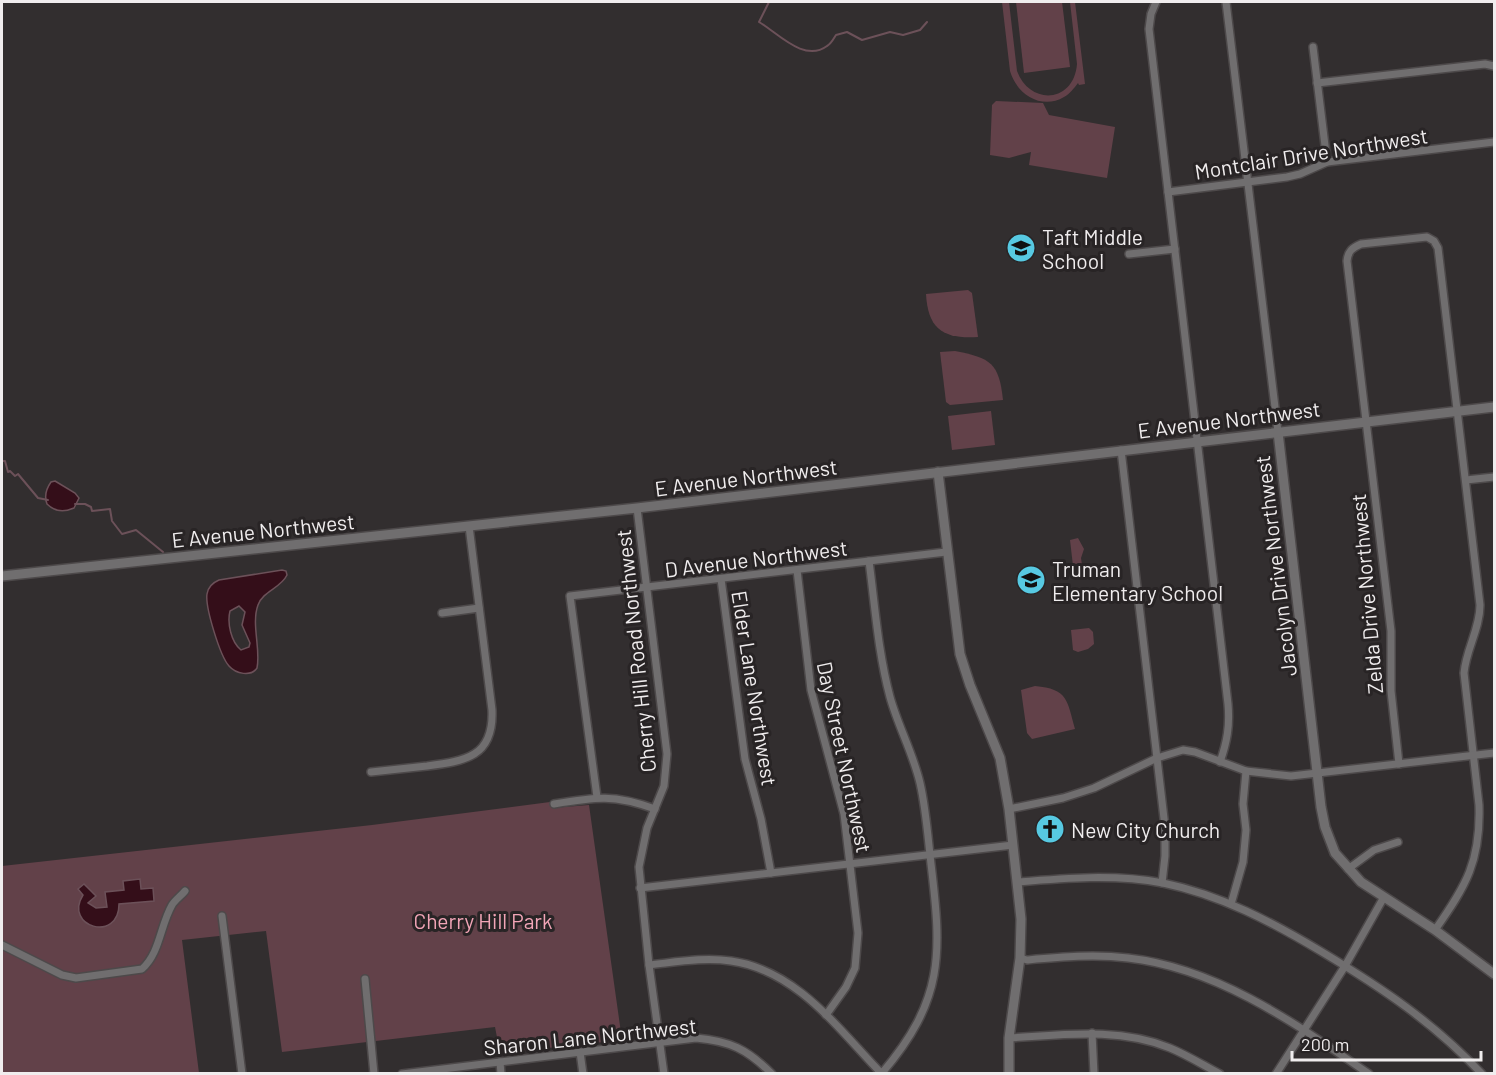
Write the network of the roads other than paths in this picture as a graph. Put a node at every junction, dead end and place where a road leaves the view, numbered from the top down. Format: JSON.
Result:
{"nodes":[{"id":1,"x":1156,"y":2,"type":"edge"},
{"id":2,"x":1227,"y":2,"type":"edge"},
{"id":3,"x":1313,"y":47,"type":"dead end"},
{"id":4,"x":1494,"y":66,"type":"edge"},
{"id":5,"x":1317,"y":83,"type":"junction"},
{"id":6,"x":1494,"y":142,"type":"edge"},
{"id":7,"x":1327,"y":162,"type":"junction"},
{"id":8,"x":1248,"y":181,"type":"junction"},
{"id":9,"x":1168,"y":192,"type":"junction"},
{"id":10,"x":1175,"y":249,"type":"junction"},
{"id":11,"x":1129,"y":254,"type":"dead end"},
{"id":12,"x":1494,"y":407,"type":"edge"},
{"id":13,"x":1458,"y":411,"type":"junction"},
{"id":14,"x":1366,"y":421,"type":"junction"},
{"id":15,"x":1278,"y":432,"type":"junction"},
{"id":16,"x":1198,"y":441,"type":"junction"},
{"id":17,"x":1121,"y":450,"type":"junction"},
{"id":18,"x":938,"y":472,"type":"junction"},
{"id":19,"x":1494,"y":477,"type":"edge"},
{"id":20,"x":1466,"y":480,"type":"junction"},
{"id":21,"x":637,"y":508,"type":"junction"},
{"id":22,"x":469,"y":526,"type":"junction"},
{"id":23,"x":946,"y":552,"type":"junction"},
{"id":24,"x":869,"y":561,"type":"junction"},
{"id":25,"x":796,"y":570,"type":"junction"},
{"id":26,"x":2,"y":576,"type":"edge"},
{"id":27,"x":721,"y":579,"type":"junction"},
{"id":28,"x":646,"y":587,"type":"junction"},
{"id":29,"x":479,"y":608,"type":"junction"},
{"id":30,"x":442,"y":613,"type":"dead end"},
{"id":31,"x":1494,"y":753,"type":"edge"},
{"id":32,"x":1474,"y":755,"type":"junction"},
{"id":33,"x":1157,"y":758,"type":"junction"},
{"id":34,"x":1220,"y":762,"type":"junction"},
{"id":35,"x":1399,"y":764,"type":"junction"},
{"id":36,"x":1246,"y":771,"type":"junction"},
{"id":37,"x":371,"y":772,"type":"dead end"},
{"id":38,"x":1317,"y":773,"type":"junction"},
{"id":39,"x":597,"y":797,"type":"junction"},
{"id":40,"x":554,"y":804,"type":"dead end"},
{"id":41,"x":655,"y":809,"type":"junction"},
{"id":42,"x":1009,"y":809,"type":"junction"},
{"id":43,"x":1398,"y":842,"type":"dead end"},
{"id":44,"x":1013,"y":845,"type":"junction"},
{"id":45,"x":930,"y":855,"type":"junction"},
{"id":46,"x":850,"y":864,"type":"junction"},
{"id":47,"x":1348,"y":869,"type":"junction"},
{"id":48,"x":771,"y":873,"type":"junction"},
{"id":49,"x":1017,"y":882,"type":"junction"},
{"id":50,"x":1162,"y":883,"type":"junction"},
{"id":51,"x":640,"y":888,"type":"junction"},
{"id":52,"x":185,"y":891,"type":"dead end"},
{"id":53,"x":1384,"y":897,"type":"junction"},
{"id":54,"x":1231,"y":904,"type":"junction"},
{"id":55,"x":222,"y":916,"type":"dead end"},
{"id":56,"x":1436,"y":930,"type":"junction"},
{"id":57,"x":2,"y":945,"type":"edge"},
{"id":58,"x":1020,"y":958,"type":"junction"},
{"id":59,"x":649,"y":965,"type":"junction"},
{"id":60,"x":1345,"y":966,"type":"junction"},
{"id":61,"x":1494,"y":972,"type":"edge"},
{"id":62,"x":365,"y":979,"type":"dead end"},
{"id":63,"x":826,"y":1015,"type":"junction"},
{"id":64,"x":1305,"y":1030,"type":"junction"},
{"id":65,"x":1092,"y":1034,"type":"junction"},
{"id":66,"x":1009,"y":1038,"type":"junction"},
{"id":67,"x":659,"y":1043,"type":"junction"},
{"id":68,"x":580,"y":1052,"type":"junction"},
{"id":69,"x":500,"y":1062,"type":"junction"},
{"id":70,"x":416,"y":1073,"type":"edge"},
{"id":71,"x":882,"y":1073,"type":"edge"},
{"id":72,"x":242,"y":1074,"type":"edge"},
{"id":73,"x":374,"y":1074,"type":"edge"},
{"id":74,"x":402,"y":1074,"type":"edge"},
{"id":75,"x":501,"y":1074,"type":"edge"},
{"id":76,"x":583,"y":1074,"type":"edge"},
{"id":77,"x":664,"y":1074,"type":"edge"},
{"id":78,"x":772,"y":1074,"type":"edge"},
{"id":79,"x":1009,"y":1074,"type":"edge"},
{"id":80,"x":1094,"y":1074,"type":"edge"},
{"id":81,"x":1220,"y":1074,"type":"edge"},
{"id":82,"x":1276,"y":1074,"type":"edge"},
{"id":83,"x":1369,"y":1074,"type":"edge"},
{"id":84,"x":1482,"y":1074,"type":"edge"}],
"edges":[{"from":1,"to":9,"type":"street"},
{"from":2,"to":8,"type":"street","name":"Jacolyn Drive Northwest"},
{"from":3,"to":5,"type":"street"},
{"from":4,"to":5,"type":"street"},
{"from":5,"to":7,"type":"street"},
{"from":6,"to":7,"type":"street","name":"Montclair Drive Northwest"},
{"from":7,"to":8,"type":"street","name":"Montclair Drive Northwest"},
{"from":8,"to":9,"type":"street","name":"Montclair Drive Northwest"},
{"from":8,"to":15,"type":"street","name":"Jacolyn Drive Northwest"},
{"from":9,"to":10,"type":"street"},
{"from":10,"to":11,"type":"street"},
{"from":10,"to":16,"type":"street"},
{"from":12,"to":13,"type":"street","name":"E Avenue Northwest"},
{"from":13,"to":14,"type":"street","name":"E Avenue Northwest"},
{"from":13,"to":14,"type":"street","name":"Zelda Drive Northwest"},
{"from":13,"to":20,"type":"street"},
{"from":14,"to":15,"type":"street","name":"E Avenue Northwest"},
{"from":14,"to":35,"type":"street","name":"Zelda Drive Northwest"},
{"from":15,"to":16,"type":"street","name":"E Avenue Northwest"},
{"from":15,"to":38,"type":"street","name":"Jacolyn Drive Northwest"},
{"from":16,"to":17,"type":"street","name":"E Avenue Northwest"},
{"from":16,"to":34,"type":"street"},
{"from":17,"to":18,"type":"street","name":"E Avenue Northwest"},
{"from":17,"to":33,"type":"street"},
{"from":18,"to":21,"type":"street","name":"E Avenue Northwest"},
{"from":18,"to":23,"type":"street"},
{"from":19,"to":20,"type":"street"},
{"from":20,"to":32,"type":"street"},
{"from":21,"to":22,"type":"street","name":"E Avenue Northwest"},
{"from":21,"to":28,"type":"street","name":"Cherry Hill Road Northwest"},
{"from":22,"to":26,"type":"street","name":"E Avenue Northwest"},
{"from":22,"to":29,"type":"street"},
{"from":23,"to":24,"type":"street","name":"D Avenue Northwest"},
{"from":23,"to":42,"type":"street"},
{"from":24,"to":25,"type":"street","name":"D Avenue Northwest"},
{"from":24,"to":45,"type":"street"},
{"from":25,"to":27,"type":"street","name":"D Avenue Northwest"},
{"from":25,"to":46,"type":"street","name":"Day Street Northwest"},
{"from":27,"to":28,"type":"street","name":"D Avenue Northwest"},
{"from":27,"to":48,"type":"street","name":"Elder Lane Northwest"},
{"from":28,"to":39,"type":"street","name":"D Avenue Northwest"},
{"from":28,"to":41,"type":"street","name":"Cherry Hill Road Northwest"},
{"from":29,"to":30,"type":"street"},
{"from":29,"to":37,"type":"street"},
{"from":31,"to":32,"type":"street"},
{"from":32,"to":35,"type":"street"},
{"from":32,"to":56,"type":"street"},
{"from":33,"to":34,"type":"street"},
{"from":33,"to":42,"type":"street"},
{"from":33,"to":50,"type":"street"},
{"from":34,"to":36,"type":"street"},
{"from":35,"to":38,"type":"street"},
{"from":36,"to":38,"type":"street"},
{"from":36,"to":54,"type":"street"},
{"from":38,"to":47,"type":"street","name":"Jacolyn Drive Northwest"},
{"from":39,"to":40,"type":"street"},
{"from":39,"to":41,"type":"street"},
{"from":41,"to":51,"type":"street","name":"Cherry Hill Road Northwest"},
{"from":42,"to":44,"type":"street"},
{"from":43,"to":47,"type":"street"},
{"from":44,"to":45,"type":"street"},
{"from":44,"to":49,"type":"street"},
{"from":45,"to":46,"type":"street"},
{"from":45,"to":71,"type":"street"},
{"from":46,"to":48,"type":"street"},
{"from":46,"to":63,"type":"street","name":"Day Street Northwest"},
{"from":47,"to":53,"type":"street","name":"Jacolyn Drive Northwest"},
{"from":48,"to":51,"type":"street"},
{"from":49,"to":50,"type":"street"},
{"from":49,"to":58,"type":"street"},
{"from":50,"to":54,"type":"street"},
{"from":51,"to":59,"type":"street","name":"Cherry Hill Road Northwest"},
{"from":52,"to":57,"type":"street"},
{"from":53,"to":56,"type":"street","name":"Jacolyn Drive Northwest"},
{"from":53,"to":60,"type":"street"},
{"from":54,"to":60,"type":"street"},
{"from":55,"to":72,"type":"street"},
{"from":56,"to":61,"type":"street","name":"Jacolyn Drive Northwest"},
{"from":58,"to":64,"type":"street"},
{"from":58,"to":66,"type":"street"},
{"from":59,"to":63,"type":"street"},
{"from":59,"to":67,"type":"street","name":"Cherry Hill Road Northwest"},
{"from":60,"to":64,"type":"street"},
{"from":60,"to":84,"type":"street"},
{"from":62,"to":73,"type":"street"},
{"from":63,"to":71,"type":"street"},
{"from":64,"to":82,"type":"street"},
{"from":64,"to":83,"type":"street"},
{"from":65,"to":66,"type":"street"},
{"from":65,"to":80,"type":"street"},
{"from":65,"to":81,"type":"street"},
{"from":66,"to":79,"type":"street"},
{"from":67,"to":68,"type":"street","name":"Sharon Lane Northwest"},
{"from":67,"to":77,"type":"street","name":"Cherry Hill Road Northwest"},
{"from":67,"to":78,"type":"street","name":"Sharon Lane Northwest"},
{"from":68,"to":69,"type":"street","name":"Sharon Lane Northwest"},
{"from":68,"to":76,"type":"street"},
{"from":69,"to":70,"type":"street","name":"Sharon Lane Northwest"},
{"from":69,"to":75,"type":"street"},
{"from":70,"to":74,"type":"street","name":"Sharon Lane Northwest"}]}
